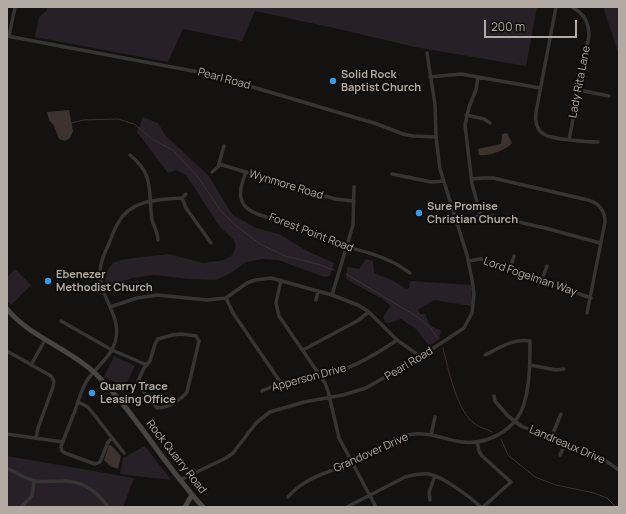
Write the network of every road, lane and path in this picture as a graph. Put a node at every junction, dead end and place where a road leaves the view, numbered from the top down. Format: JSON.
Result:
{"nodes":[{"id":1,"x":15,"y":7,"type":"edge"},
{"id":2,"x":556,"y":7,"type":"edge"},
{"id":3,"x":572,"y":7,"type":"edge"},
{"id":4,"x":8,"y":36,"type":"edge"},
{"id":5,"x":427,"y":53,"type":"dead end"},
{"id":6,"x":430,"y":77,"type":"junction"},
{"id":7,"x":478,"y":77,"type":"junction"},
{"id":8,"x":540,"y":88,"type":"junction"},
{"id":9,"x":579,"y":90,"type":"junction"},
{"id":10,"x":609,"y":96,"type":"dead end"},
{"id":11,"x":466,"y":116,"type":"junction"},
{"id":12,"x":490,"y":123,"type":"dead end"},
{"id":13,"x":436,"y":137,"type":"junction"},
{"id":14,"x":569,"y":140,"type":"junction"},
{"id":15,"x":598,"y":142,"type":"dead end"},
{"id":16,"x":224,"y":146,"type":"dead end"},
{"id":17,"x":130,"y":155,"type":"dead end"},
{"id":18,"x":219,"y":164,"type":"junction"},
{"id":19,"x":212,"y":172,"type":"dead end"},
{"id":20,"x":246,"y":172,"type":"junction"},
{"id":21,"x":392,"y":174,"type":"dead end"},
{"id":22,"x":472,"y":179,"type":"junction"},
{"id":23,"x":444,"y":181,"type":"junction"},
{"id":24,"x":354,"y":187,"type":"dead end"},
{"id":25,"x":186,"y":194,"type":"dead end"},
{"id":26,"x":182,"y":198,"type":"junction"},
{"id":27,"x":151,"y":201,"type":"junction"},
{"id":28,"x":354,"y":201,"type":"junction"},
{"id":29,"x":481,"y":216,"type":"junction"},
{"id":30,"x":457,"y":223,"type":"junction"},
{"id":31,"x":158,"y":240,"type":"dead end"},
{"id":32,"x":211,"y":243,"type":"dead end"},
{"id":33,"x":600,"y":243,"type":"junction"},
{"id":34,"x":347,"y":248,"type":"junction"},
{"id":35,"x":514,"y":256,"type":"dead end"},
{"id":36,"x":468,"y":261,"type":"junction"},
{"id":37,"x":547,"y":266,"type":"dead end"},
{"id":38,"x":510,"y":269,"type":"junction"},
{"id":39,"x":410,"y":273,"type":"dead end"},
{"id":40,"x":280,"y":280,"type":"junction"},
{"id":41,"x":542,"y":280,"type":"junction"},
{"id":42,"x":318,"y":291,"type":"junction"},
{"id":43,"x":332,"y":295,"type":"junction"},
{"id":44,"x":226,"y":298,"type":"junction"},
{"id":45,"x":591,"y":298,"type":"junction"},
{"id":46,"x":316,"y":300,"type":"dead end"},
{"id":47,"x":110,"y":307,"type":"junction"},
{"id":48,"x":7,"y":309,"type":"edge"},
{"id":49,"x":369,"y":312,"type":"junction"},
{"id":50,"x":587,"y":313,"type":"dead end"},
{"id":51,"x":61,"y":321,"type":"dead end"},
{"id":52,"x":46,"y":340,"type":"junction"},
{"id":53,"x":397,"y":340,"type":"junction"},
{"id":54,"x":112,"y":350,"type":"junction"},
{"id":55,"x":303,"y":350,"type":"junction"},
{"id":56,"x":7,"y":351,"type":"edge"},
{"id":57,"x":485,"y":355,"type":"dead end"},
{"id":58,"x":421,"y":357,"type":"junction"},
{"id":59,"x":31,"y":365,"type":"junction"},
{"id":60,"x":147,"y":365,"type":"junction"},
{"id":61,"x":530,"y":365,"type":"junction"},
{"id":62,"x":564,"y":369,"type":"dead end"},
{"id":63,"x":94,"y":373,"type":"junction"},
{"id":64,"x":321,"y":376,"type":"junction"},
{"id":65,"x":281,"y":383,"type":"junction"},
{"id":66,"x":262,"y":391,"type":"dead end"},
{"id":67,"x":494,"y":396,"type":"dead end"},
{"id":68,"x":330,"y":398,"type":"junction"},
{"id":69,"x":78,"y":402,"type":"junction"},
{"id":70,"x":561,"y":414,"type":"dead end"},
{"id":71,"x":436,"y":417,"type":"dead end"},
{"id":72,"x":514,"y":421,"type":"junction"},
{"id":73,"x":7,"y":434,"type":"edge"},
{"id":74,"x":432,"y":435,"type":"junction"},
{"id":75,"x":36,"y":438,"type":"junction"},
{"id":76,"x":112,"y":438,"type":"junction"},
{"id":77,"x":551,"y":438,"type":"junction"},
{"id":78,"x":63,"y":442,"type":"junction"},
{"id":79,"x":477,"y":442,"type":"junction"},
{"id":80,"x":565,"y":444,"type":"junction"},
{"id":81,"x":124,"y":453,"type":"dead end"},
{"id":82,"x":560,"y":455,"type":"dead end"},
{"id":83,"x":352,"y":463,"type":"junction"},
{"id":84,"x":7,"y":468,"type":"edge"},
{"id":85,"x":619,"y":470,"type":"edge"},
{"id":86,"x":435,"y":476,"type":"junction"},
{"id":87,"x":180,"y":480,"type":"junction"},
{"id":88,"x":34,"y":481,"type":"junction"},
{"id":89,"x":192,"y":495,"type":"junction"},
{"id":90,"x":370,"y":496,"type":"junction"},
{"id":91,"x":288,"y":497,"type":"dead end"},
{"id":92,"x":430,"y":500,"type":"dead end"},
{"id":93,"x":21,"y":507,"type":"edge"},
{"id":94,"x":108,"y":507,"type":"edge"},
{"id":95,"x":186,"y":507,"type":"edge"},
{"id":96,"x":203,"y":507,"type":"edge"},
{"id":97,"x":347,"y":507,"type":"edge"},
{"id":98,"x":376,"y":507,"type":"edge"},
{"id":99,"x":482,"y":507,"type":"edge"}],
"edges":[{"from":1,"to":4,"type":"street"},
{"from":2,"to":8,"type":"street"},
{"from":3,"to":9,"type":"street","name":"Lady Rita Lane"},
{"from":4,"to":13,"type":"street","name":"Pearl Road"},
{"from":5,"to":6,"type":"street","name":"Pearl Road"},
{"from":6,"to":7,"type":"street"},
{"from":6,"to":13,"type":"street","name":"Pearl Road"},
{"from":7,"to":8,"type":"street"},
{"from":7,"to":11,"type":"street"},
{"from":8,"to":14,"type":"street"},
{"from":9,"to":10,"type":"street"},
{"from":9,"to":14,"type":"street","name":"Lady Rita Lane"},
{"from":11,"to":12,"type":"street"},
{"from":11,"to":22,"type":"street"},
{"from":13,"to":23,"type":"street","name":"Pearl Road"},
{"from":14,"to":15,"type":"street"},
{"from":16,"to":18,"type":"street"},
{"from":17,"to":27,"type":"street"},
{"from":18,"to":19,"type":"street"},
{"from":18,"to":20,"type":"street","name":"Wynmore Road"},
{"from":20,"to":28,"type":"street","name":"Wynmore Road"},
{"from":20,"to":34,"type":"street","name":"Forest Point Road"},
{"from":21,"to":23,"type":"street"},
{"from":22,"to":29,"type":"street"},
{"from":22,"to":33,"type":"street"},
{"from":23,"to":30,"type":"street","name":"Pearl Road"},
{"from":24,"to":28,"type":"street"},
{"from":25,"to":26,"type":"street"},
{"from":26,"to":27,"type":"street"},
{"from":26,"to":32,"type":"street"},
{"from":27,"to":31,"type":"street"},
{"from":27,"to":47,"type":"street"},
{"from":28,"to":34,"type":"street"},
{"from":29,"to":30,"type":"street"},
{"from":29,"to":33,"type":"street"},
{"from":30,"to":36,"type":"street","name":"Pearl Road"},
{"from":33,"to":45,"type":"street"},
{"from":34,"to":39,"type":"street","name":"Forest Point Road"},
{"from":34,"to":43,"type":"street"},
{"from":35,"to":38,"type":"street"},
{"from":36,"to":38,"type":"street","name":"Lord Fogelman Way"},
{"from":36,"to":58,"type":"street","name":"Pearl Road"},
{"from":37,"to":41,"type":"street"},
{"from":38,"to":41,"type":"street","name":"Lord Fogelman Way"},
{"from":40,"to":42,"type":"street"},
{"from":40,"to":44,"type":"street"},
{"from":40,"to":55,"type":"street"},
{"from":41,"to":45,"type":"street","name":"Lord Fogelman Way"},
{"from":42,"to":43,"type":"street"},
{"from":42,"to":46,"type":"street"},
{"from":43,"to":49,"type":"street"},
{"from":44,"to":47,"type":"street"},
{"from":44,"to":65,"type":"street"},
{"from":45,"to":50,"type":"street"},
{"from":47,"to":54,"type":"street"},
{"from":48,"to":52,"type":"main road","name":"Rock Quarry Road"},
{"from":49,"to":53,"type":"street"},
{"from":49,"to":55,"type":"street"},
{"from":51,"to":54,"type":"street"},
{"from":52,"to":59,"type":"street"},
{"from":52,"to":63,"type":"main road","name":"Rock Quarry Road"},
{"from":53,"to":58,"type":"street"},
{"from":53,"to":64,"type":"street","name":"Apperson Drive"},
{"from":54,"to":60,"type":"street"},
{"from":54,"to":63,"type":"street"},
{"from":55,"to":64,"type":"street"},
{"from":56,"to":59,"type":"street"},
{"from":57,"to":61,"type":"street","name":"Grandover Drive"},
{"from":58,"to":68,"type":"street","name":"Pearl Road"},
{"from":59,"to":75,"type":"street"},
{"from":60,"to":60,"type":"street"},
{"from":61,"to":62,"type":"street"},
{"from":61,"to":72,"type":"street","name":"Grandover Drive"},
{"from":63,"to":69,"type":"street"},
{"from":63,"to":87,"type":"main road","name":"Rock Quarry Road"},
{"from":64,"to":65,"type":"street","name":"Apperson Drive"},
{"from":64,"to":68,"type":"street"},
{"from":65,"to":66,"type":"street","name":"Apperson Drive"},
{"from":67,"to":72,"type":"street","name":"Landreaux Drive"},
{"from":68,"to":83,"type":"street"},
{"from":68,"to":87,"type":"street","name":"Pearl Road"},
{"from":69,"to":76,"type":"street"},
{"from":69,"to":78,"type":"street"},
{"from":70,"to":77,"type":"street"},
{"from":71,"to":74,"type":"street"},
{"from":72,"to":77,"type":"street","name":"Landreaux Drive"},
{"from":72,"to":79,"type":"street","name":"Grandover Drive"},
{"from":73,"to":75,"type":"street"},
{"from":74,"to":79,"type":"street","name":"Grandover Drive"},
{"from":74,"to":83,"type":"street","name":"Grandover Drive"},
{"from":75,"to":78,"type":"street"},
{"from":76,"to":78,"type":"street"},
{"from":76,"to":81,"type":"street"},
{"from":77,"to":80,"type":"street","name":"Landreaux Drive"},
{"from":79,"to":99,"type":"street"},
{"from":80,"to":82,"type":"street"},
{"from":80,"to":85,"type":"street","name":"Landreaux Drive"},
{"from":83,"to":90,"type":"street"},
{"from":83,"to":91,"type":"street","name":"Grandover Drive"},
{"from":84,"to":88,"type":"street"},
{"from":86,"to":90,"type":"street"},
{"from":86,"to":92,"type":"street"},
{"from":86,"to":99,"type":"street"},
{"from":87,"to":89,"type":"main road","name":"Rock Quarry Road"},
{"from":88,"to":93,"type":"street"},
{"from":88,"to":94,"type":"street"},
{"from":89,"to":95,"type":"main road"},
{"from":89,"to":96,"type":"main road","name":"Rock Quarry Road"},
{"from":90,"to":97,"type":"street"},
{"from":90,"to":98,"type":"street"}]}
